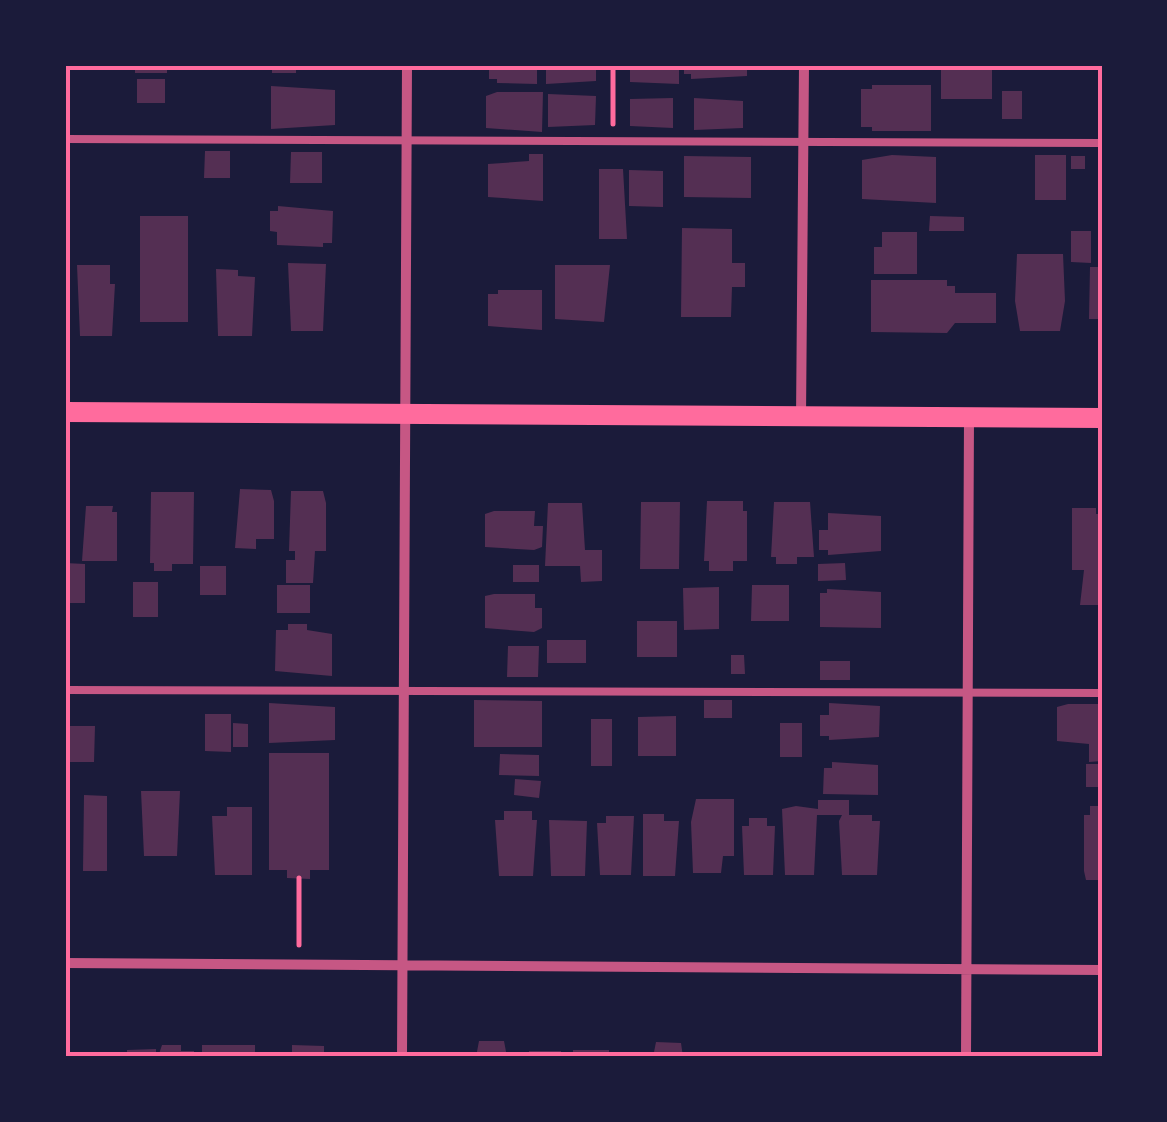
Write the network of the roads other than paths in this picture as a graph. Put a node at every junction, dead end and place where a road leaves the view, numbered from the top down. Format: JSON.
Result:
{"nodes":[{"id":1,"x":407,"y":65,"type":"edge"},
{"id":2,"x":804,"y":65,"type":"edge"},
{"id":3,"x":65,"y":139,"type":"edge"},
{"id":4,"x":406,"y":141,"type":"junction"},
{"id":5,"x":1102,"y":143,"type":"edge"},
{"id":6,"x":803,"y":144,"type":"junction"},
{"id":7,"x":65,"y":412,"type":"edge"},
{"id":8,"x":407,"y":414,"type":"junction"},
{"id":9,"x":801,"y":418,"type":"junction"},
{"id":10,"x":1102,"y":418,"type":"edge"},
{"id":11,"x":969,"y":419,"type":"junction"},
{"id":12,"x":65,"y":690,"type":"edge"},
{"id":13,"x":405,"y":692,"type":"junction"},
{"id":14,"x":1102,"y":693,"type":"edge"},
{"id":15,"x":968,"y":694,"type":"junction"},
{"id":16,"x":65,"y":964,"type":"edge"},
{"id":17,"x":403,"y":966,"type":"junction"},
{"id":18,"x":966,"y":969,"type":"junction"},
{"id":19,"x":1102,"y":970,"type":"edge"},
{"id":20,"x":402,"y":1057,"type":"edge"},
{"id":21,"x":966,"y":1057,"type":"edge"}],
"edges":[{"from":1,"to":4,"type":"street"},
{"from":2,"to":6,"type":"street"},
{"from":3,"to":4,"type":"lane"},
{"from":4,"to":6,"type":"lane"},
{"from":4,"to":8,"type":"street"},
{"from":5,"to":6,"type":"lane"},
{"from":6,"to":9,"type":"street"},
{"from":7,"to":8,"type":"main road"},
{"from":8,"to":9,"type":"main road"},
{"from":8,"to":13,"type":"street"},
{"from":9,"to":11,"type":"main road"},
{"from":10,"to":11,"type":"main road"},
{"from":11,"to":15,"type":"street"},
{"from":12,"to":13,"type":"lane"},
{"from":13,"to":15,"type":"lane"},
{"from":13,"to":17,"type":"street"},
{"from":14,"to":15,"type":"lane"},
{"from":15,"to":18,"type":"street"},
{"from":16,"to":17,"type":"street"},
{"from":17,"to":18,"type":"street"},
{"from":17,"to":20,"type":"street"},
{"from":18,"to":19,"type":"street"},
{"from":18,"to":21,"type":"street"}]}
